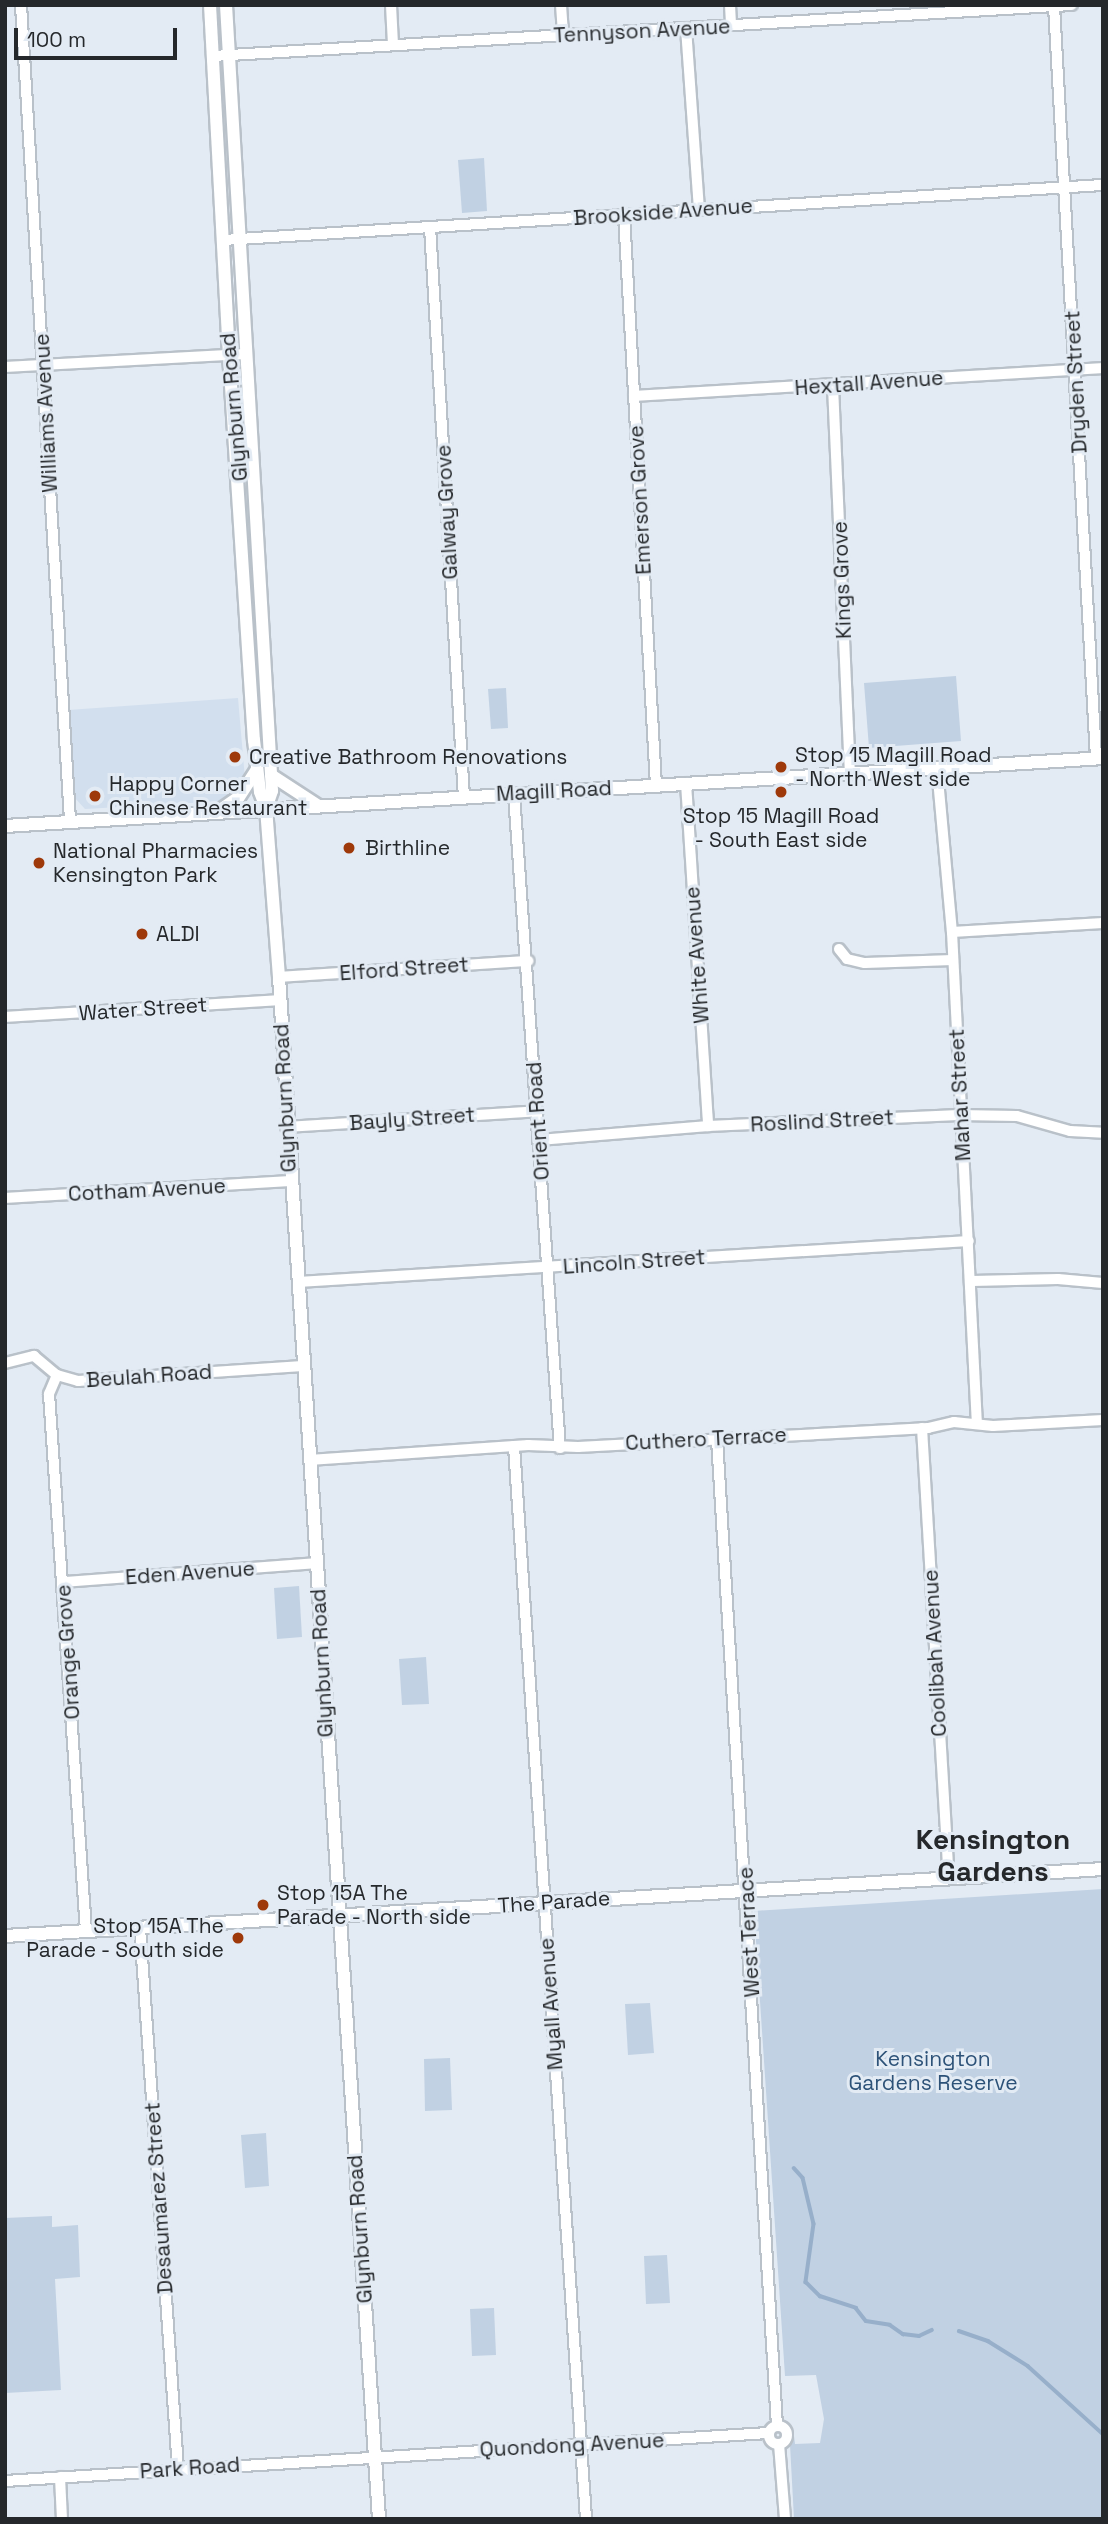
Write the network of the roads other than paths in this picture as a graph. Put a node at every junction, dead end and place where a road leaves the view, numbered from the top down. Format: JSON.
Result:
{"nodes":[{"id":1,"x":21,"y":5,"type":"edge"},
{"id":2,"x":210,"y":5,"type":"edge"},
{"id":3,"x":226,"y":5,"type":"edge"},
{"id":4,"x":391,"y":5,"type":"edge"},
{"id":5,"x":561,"y":5,"type":"edge"},
{"id":6,"x":730,"y":5,"type":"edge"},
{"id":7,"x":1071,"y":5,"type":"edge"},
{"id":8,"x":1054,"y":6,"type":"edge"},
{"id":9,"x":901,"y":10,"type":"edge"},
{"id":10,"x":731,"y":26,"type":"junction"},
{"id":11,"x":686,"y":28,"type":"junction"},
{"id":12,"x":563,"y":35,"type":"junction"},
{"id":13,"x":393,"y":46,"type":"junction"},
{"id":14,"x":229,"y":55,"type":"junction"},
{"id":15,"x":213,"y":56,"type":"junction"},
{"id":16,"x":1103,"y":185,"type":"edge"},
{"id":17,"x":1065,"y":187,"type":"junction"},
{"id":18,"x":699,"y":210,"type":"junction"},
{"id":19,"x":624,"y":215,"type":"junction"},
{"id":20,"x":430,"y":227,"type":"junction"},
{"id":21,"x":241,"y":239,"type":"junction"},
{"id":22,"x":223,"y":240,"type":"junction"},
{"id":23,"x":245,"y":354,"type":"junction"},
{"id":24,"x":229,"y":355,"type":"junction"},
{"id":25,"x":43,"y":365,"type":"junction"},
{"id":26,"x":5,"y":367,"type":"edge"},
{"id":27,"x":1103,"y":368,"type":"edge"},
{"id":28,"x":1075,"y":370,"type":"junction"},
{"id":29,"x":833,"y":386,"type":"junction"},
{"id":30,"x":634,"y":396,"type":"junction"},
{"id":31,"x":250,"y":547,"type":"junction"},
{"id":32,"x":1099,"y":758,"type":"edge"},
{"id":33,"x":257,"y":767,"type":"junction"},
{"id":34,"x":937,"y":768,"type":"junction"},
{"id":35,"x":850,"y":773,"type":"junction"},
{"id":36,"x":271,"y":775,"type":"junction"},
{"id":37,"x":685,"y":783,"type":"junction"},
{"id":38,"x":656,"y":785,"type":"junction"},
{"id":39,"x":514,"y":794,"type":"junction"},
{"id":40,"x":464,"y":797,"type":"junction"},
{"id":41,"x":318,"y":805,"type":"junction"},
{"id":42,"x":266,"y":808,"type":"junction"},
{"id":43,"x":218,"y":811,"type":"junction"},
{"id":44,"x":71,"y":821,"type":"junction"},
{"id":45,"x":5,"y":826,"type":"edge"},
{"id":46,"x":1103,"y":923,"type":"edge"},
{"id":47,"x":952,"y":932,"type":"junction"},
{"id":48,"x":839,"y":950,"type":"dead end"},
{"id":49,"x":953,"y":960,"type":"junction"},
{"id":50,"x":528,"y":961,"type":"junction"},
{"id":51,"x":279,"y":978,"type":"junction"},
{"id":52,"x":280,"y":1000,"type":"junction"},
{"id":53,"x":5,"y":1017,"type":"edge"},
{"id":54,"x":537,"y":1111,"type":"junction"},
{"id":55,"x":959,"y":1115,"type":"junction"},
{"id":56,"x":708,"y":1126,"type":"junction"},
{"id":57,"x":286,"y":1127,"type":"junction"},
{"id":58,"x":1103,"y":1133,"type":"edge"},
{"id":59,"x":539,"y":1139,"type":"junction"},
{"id":60,"x":289,"y":1181,"type":"junction"},
{"id":61,"x":5,"y":1198,"type":"edge"},
{"id":62,"x":970,"y":1241,"type":"junction"},
{"id":63,"x":549,"y":1267,"type":"junction"},
{"id":64,"x":972,"y":1281,"type":"junction"},
{"id":65,"x":298,"y":1282,"type":"junction"},
{"id":66,"x":1103,"y":1283,"type":"edge"},
{"id":67,"x":5,"y":1363,"type":"edge"},
{"id":68,"x":303,"y":1366,"type":"junction"},
{"id":69,"x":57,"y":1375,"type":"junction"},
{"id":70,"x":1103,"y":1420,"type":"edge"},
{"id":71,"x":977,"y":1423,"type":"junction"},
{"id":72,"x":922,"y":1428,"type":"junction"},
{"id":73,"x":717,"y":1439,"type":"junction"},
{"id":74,"x":514,"y":1446,"type":"junction"},
{"id":75,"x":560,"y":1448,"type":"junction"},
{"id":76,"x":309,"y":1460,"type":"junction"},
{"id":77,"x":316,"y":1563,"type":"junction"},
{"id":78,"x":64,"y":1583,"type":"junction"},
{"id":79,"x":1103,"y":1869,"type":"edge"},
{"id":80,"x":949,"y":1878,"type":"junction"},
{"id":81,"x":746,"y":1890,"type":"junction"},
{"id":82,"x":544,"y":1902,"type":"junction"},
{"id":83,"x":339,"y":1915,"type":"junction"},
{"id":84,"x":140,"y":1927,"type":"junction"},
{"id":85,"x":86,"y":1931,"type":"junction"},
{"id":86,"x":5,"y":1936,"type":"edge"},
{"id":87,"x":777,"y":2425,"type":"junction"},
{"id":88,"x":768,"y":2433,"type":"junction"},
{"id":89,"x":779,"y":2444,"type":"junction"},
{"id":90,"x":582,"y":2446,"type":"junction"},
{"id":91,"x":375,"y":2456,"type":"junction"},
{"id":92,"x":178,"y":2469,"type":"junction"},
{"id":93,"x":60,"y":2477,"type":"junction"},
{"id":94,"x":5,"y":2481,"type":"edge"},
{"id":95,"x":62,"y":2519,"type":"edge"},
{"id":96,"x":379,"y":2519,"type":"edge"},
{"id":97,"x":586,"y":2519,"type":"edge"},
{"id":98,"x":785,"y":2519,"type":"edge"}],
"edges":[{"from":1,"to":25,"type":"street","name":"Williams Avenue"},
{"from":2,"to":15,"type":"main road","name":"Glynburn Road"},
{"from":3,"to":14,"type":"main road","name":"Glynburn Road"},
{"from":4,"to":13,"type":"street"},
{"from":5,"to":12,"type":"street"},
{"from":6,"to":10,"type":"street"},
{"from":7,"to":8,"type":"street","name":"Tennyson Avenue"},
{"from":8,"to":9,"type":"street","name":"Tennyson Avenue"},
{"from":8,"to":17,"type":"street","name":"Dryden Street"},
{"from":9,"to":10,"type":"street","name":"Tennyson Avenue"},
{"from":10,"to":11,"type":"street","name":"Tennyson Avenue"},
{"from":11,"to":12,"type":"street","name":"Tennyson Avenue"},
{"from":11,"to":18,"type":"street"},
{"from":12,"to":13,"type":"street","name":"Tennyson Avenue"},
{"from":13,"to":14,"type":"street","name":"Tennyson Avenue"},
{"from":14,"to":15,"type":"street","name":"Tennyson Avenue"},
{"from":14,"to":21,"type":"main road","name":"Glynburn Road"},
{"from":15,"to":22,"type":"main road","name":"Glynburn Road"},
{"from":16,"to":17,"type":"street","name":"Brookside Avenue"},
{"from":17,"to":18,"type":"street","name":"Brookside Avenue"},
{"from":17,"to":28,"type":"street","name":"Dryden Street"},
{"from":18,"to":19,"type":"street","name":"Brookside Avenue"},
{"from":19,"to":20,"type":"street","name":"Brookside Avenue"},
{"from":19,"to":30,"type":"street","name":"Emerson Grove"},
{"from":20,"to":21,"type":"street","name":"Brookside Avenue"},
{"from":20,"to":40,"type":"street","name":"Galway Grove"},
{"from":21,"to":22,"type":"street","name":"Brookside Avenue"},
{"from":21,"to":23,"type":"main road","name":"Glynburn Road"},
{"from":22,"to":24,"type":"main road","name":"Glynburn Road"},
{"from":23,"to":24,"type":"street"},
{"from":23,"to":31,"type":"main road","name":"Glynburn Road"},
{"from":24,"to":25,"type":"street"},
{"from":24,"to":31,"type":"main road","name":"Glynburn Road"},
{"from":25,"to":26,"type":"street"},
{"from":25,"to":44,"type":"street","name":"Williams Avenue"},
{"from":27,"to":28,"type":"street","name":"Hextall Avenue"},
{"from":28,"to":29,"type":"street","name":"Hextall Avenue"},
{"from":28,"to":32,"type":"street","name":"Dryden Street"},
{"from":29,"to":30,"type":"street","name":"Hextall Avenue"},
{"from":29,"to":35,"type":"street","name":"Kings Grove"},
{"from":30,"to":38,"type":"street","name":"Emerson Grove"},
{"from":31,"to":33,"type":"main road","name":"Glynburn Road"},
{"from":31,"to":36,"type":"main road","name":"Glynburn Road"},
{"from":32,"to":34,"type":"main road","name":"Magill Road"},
{"from":33,"to":42,"type":"main road","name":"Glynburn Road"},
{"from":33,"to":43,"type":"main road"},
{"from":34,"to":35,"type":"main road","name":"Magill Road"},
{"from":34,"to":47,"type":"street","name":"Mahar Street"},
{"from":35,"to":37,"type":"main road","name":"Magill Road"},
{"from":36,"to":41,"type":"main road"},
{"from":36,"to":42,"type":"main road","name":"Glynburn Road"},
{"from":37,"to":38,"type":"main road","name":"Magill Road"},
{"from":37,"to":56,"type":"street","name":"White Avenue"},
{"from":38,"to":39,"type":"main road","name":"Magill Road"},
{"from":39,"to":40,"type":"main road","name":"Magill Road"},
{"from":39,"to":50,"type":"street","name":"Orient Road"},
{"from":40,"to":41,"type":"main road","name":"Magill Road"},
{"from":41,"to":42,"type":"main road","name":"Magill Road"},
{"from":42,"to":43,"type":"main road","name":"Magill Road"},
{"from":42,"to":51,"type":"main road","name":"Glynburn Road"},
{"from":43,"to":44,"type":"main road","name":"Magill Road"},
{"from":44,"to":45,"type":"main road","name":"Magill Road"},
{"from":46,"to":47,"type":"street"},
{"from":47,"to":49,"type":"street","name":"Mahar Street"},
{"from":48,"to":49,"type":"street"},
{"from":49,"to":55,"type":"street","name":"Mahar Street"},
{"from":50,"to":51,"type":"street","name":"Elford Street"},
{"from":50,"to":54,"type":"street","name":"Orient Road"},
{"from":51,"to":52,"type":"main road","name":"Glynburn Road"},
{"from":52,"to":53,"type":"street","name":"Water Street"},
{"from":52,"to":57,"type":"main road","name":"Glynburn Road"},
{"from":54,"to":57,"type":"street","name":"Bayly Street"},
{"from":54,"to":59,"type":"street","name":"Orient Road"},
{"from":55,"to":56,"type":"street","name":"Roslind Street"},
{"from":55,"to":58,"type":"street","name":"Roslind Street"},
{"from":55,"to":62,"type":"street","name":"Mahar Street"},
{"from":56,"to":59,"type":"street","name":"Roslind Street"},
{"from":57,"to":60,"type":"main road","name":"Glynburn Road"},
{"from":59,"to":63,"type":"street","name":"Orient Road"},
{"from":60,"to":61,"type":"street","name":"Cotham Avenue"},
{"from":60,"to":65,"type":"main road","name":"Glynburn Road"},
{"from":62,"to":63,"type":"street","name":"Lincoln Street"},
{"from":62,"to":64,"type":"street","name":"Mahar Street"},
{"from":63,"to":65,"type":"street","name":"Lincoln Street"},
{"from":63,"to":75,"type":"street","name":"Orient Road"},
{"from":64,"to":66,"type":"street"},
{"from":64,"to":71,"type":"street","name":"Mahar Street"},
{"from":65,"to":68,"type":"main road","name":"Glynburn Road"},
{"from":67,"to":69,"type":"street","name":"Beulah Road"},
{"from":68,"to":69,"type":"street","name":"Beulah Road"},
{"from":68,"to":76,"type":"main road","name":"Glynburn Road"},
{"from":69,"to":78,"type":"street","name":"Orange Grove"},
{"from":70,"to":71,"type":"street","name":"Cuthero Terrace"},
{"from":71,"to":72,"type":"street","name":"Cuthero Terrace"},
{"from":72,"to":73,"type":"street","name":"Cuthero Terrace"},
{"from":72,"to":80,"type":"street","name":"Coolibah Avenue"},
{"from":73,"to":75,"type":"street","name":"Cuthero Terrace"},
{"from":73,"to":81,"type":"street","name":"West Terrace"},
{"from":74,"to":75,"type":"street","name":"Cuthero Terrace"},
{"from":74,"to":76,"type":"street","name":"Cuthero Terrace"},
{"from":74,"to":82,"type":"street","name":"Myall Avenue"},
{"from":76,"to":77,"type":"main road","name":"Glynburn Road"},
{"from":77,"to":78,"type":"street","name":"Eden Avenue"},
{"from":77,"to":83,"type":"main road","name":"Glynburn Road"},
{"from":78,"to":85,"type":"street","name":"Orange Grove"},
{"from":79,"to":80,"type":"main road","name":"The Parade"},
{"from":80,"to":81,"type":"main road","name":"The Parade"},
{"from":81,"to":82,"type":"main road","name":"The Parade"},
{"from":81,"to":87,"type":"street","name":"West Terrace"},
{"from":82,"to":83,"type":"main road","name":"The Parade"},
{"from":82,"to":90,"type":"street","name":"Myall Avenue"},
{"from":83,"to":84,"type":"main road","name":"The Parade"},
{"from":83,"to":91,"type":"main road","name":"Glynburn Road"},
{"from":84,"to":85,"type":"main road","name":"The Parade"},
{"from":84,"to":92,"type":"street","name":"Desaumarez Street"},
{"from":85,"to":86,"type":"main road","name":"The Parade"},
{"from":87,"to":88,"type":"street"},
{"from":87,"to":89,"type":"street","name":"West Terrace"},
{"from":88,"to":89,"type":"street"},
{"from":88,"to":90,"type":"street","name":"Quondong Avenue"},
{"from":89,"to":98,"type":"street"},
{"from":90,"to":91,"type":"street","name":"Quondong Avenue"},
{"from":90,"to":97,"type":"street","name":"Myall Avenue"},
{"from":91,"to":92,"type":"street","name":"Park Road"},
{"from":91,"to":96,"type":"main road","name":"Glynburn Road"},
{"from":92,"to":93,"type":"street","name":"Park Road"},
{"from":93,"to":94,"type":"street","name":"Park Road"},
{"from":93,"to":95,"type":"street"}]}
